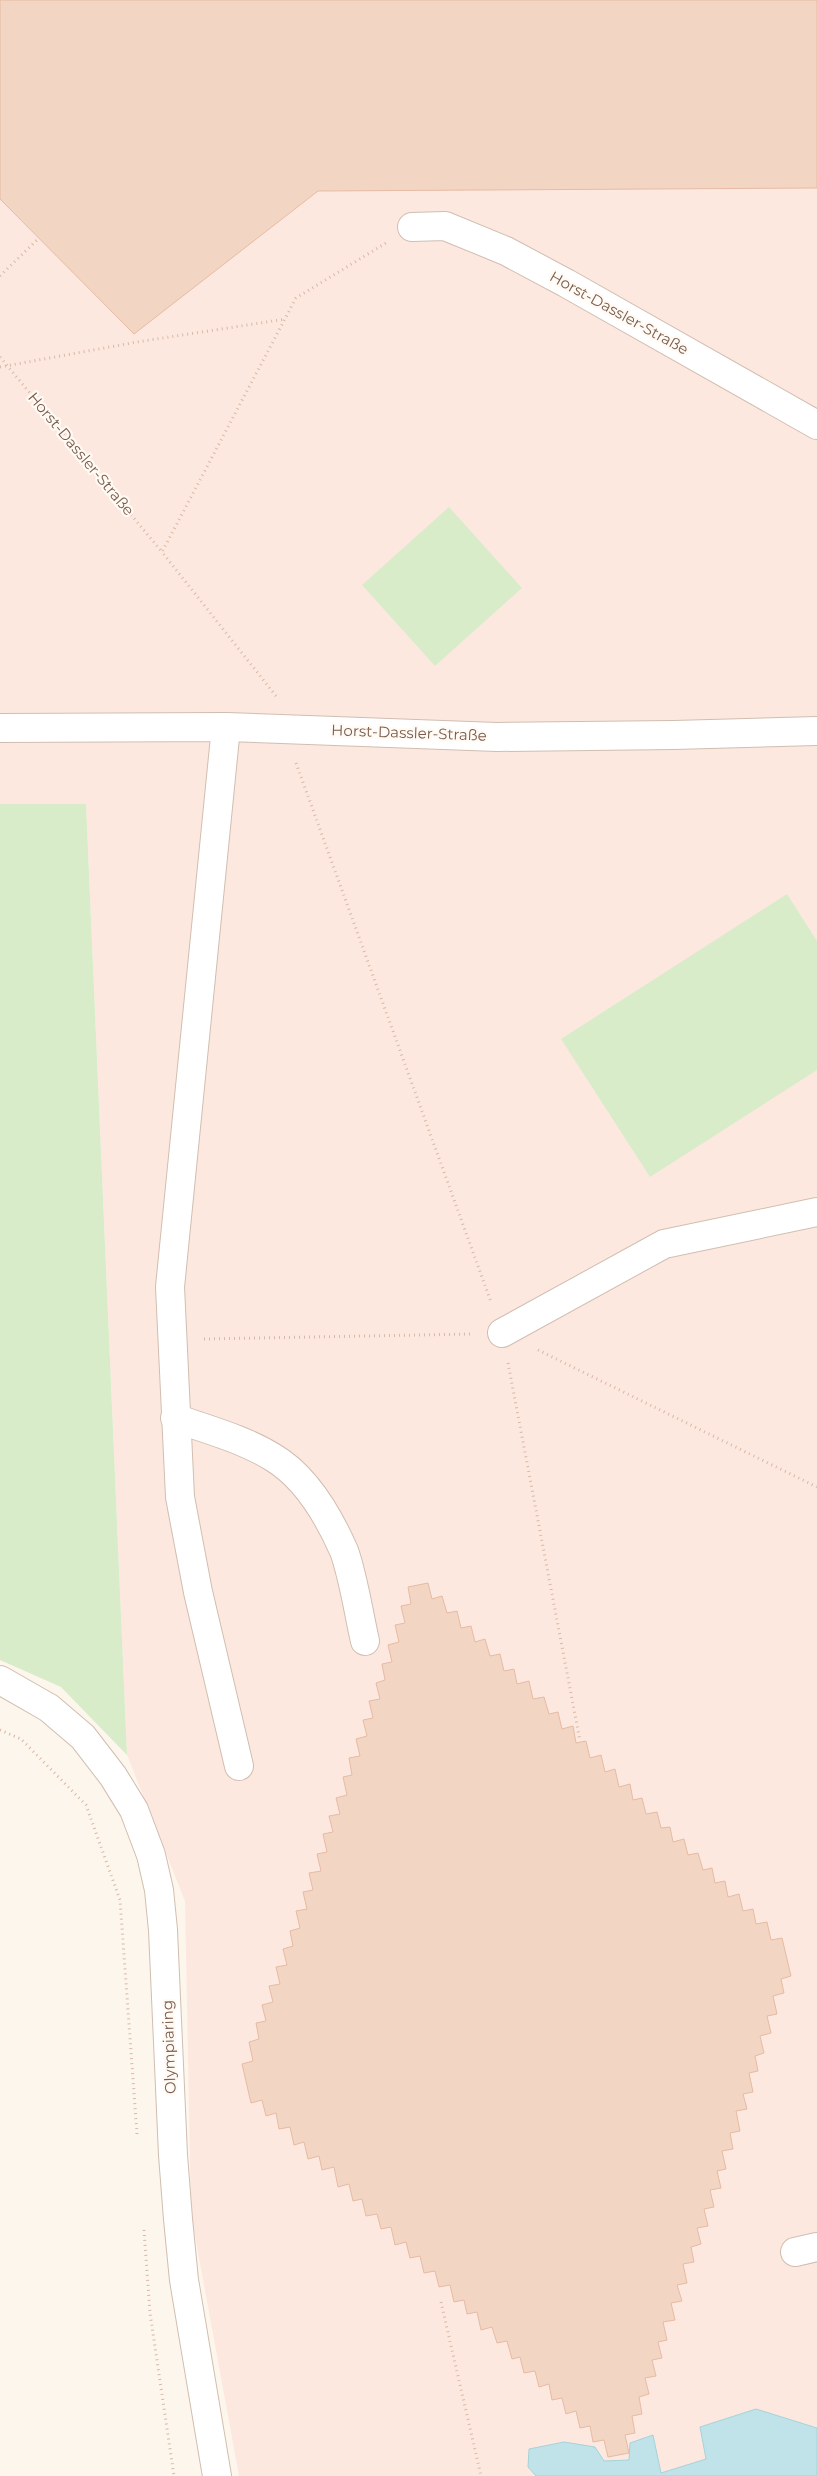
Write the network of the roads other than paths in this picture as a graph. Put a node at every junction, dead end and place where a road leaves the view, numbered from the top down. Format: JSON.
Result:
{"nodes":[{"id":1,"x":412,"y":227,"type":"road end"},
{"id":2,"x":817,"y":425,"type":"edge"},
{"id":3,"x":226,"y":727,"type":"junction"},
{"id":4,"x":0,"y":728,"type":"edge"},
{"id":5,"x":817,"y":731,"type":"edge"},
{"id":6,"x":817,"y":1212,"type":"edge"},
{"id":7,"x":502,"y":1333,"type":"road end"},
{"id":8,"x":175,"y":1418,"type":"junction"},
{"id":9,"x":365,"y":1640,"type":"dead end"},
{"id":10,"x":0,"y":1680,"type":"edge"},
{"id":11,"x":239,"y":1766,"type":"dead end"},
{"id":12,"x":217,"y":2476,"type":"edge"}],
"edges":[{"from":1,"to":2,"type":"street","name":"Horst-Dassler-Straße"},
{"from":3,"to":4,"type":"street","name":"Horst-Dassler-Straße"},
{"from":3,"to":5,"type":"street","name":"Horst-Dassler-Straße"},
{"from":3,"to":8,"type":"street"},
{"from":6,"to":7,"type":"street"},
{"from":8,"to":9,"type":"street"},
{"from":8,"to":11,"type":"street"},
{"from":10,"to":12,"type":"street","name":"Olympiaring"}]}
